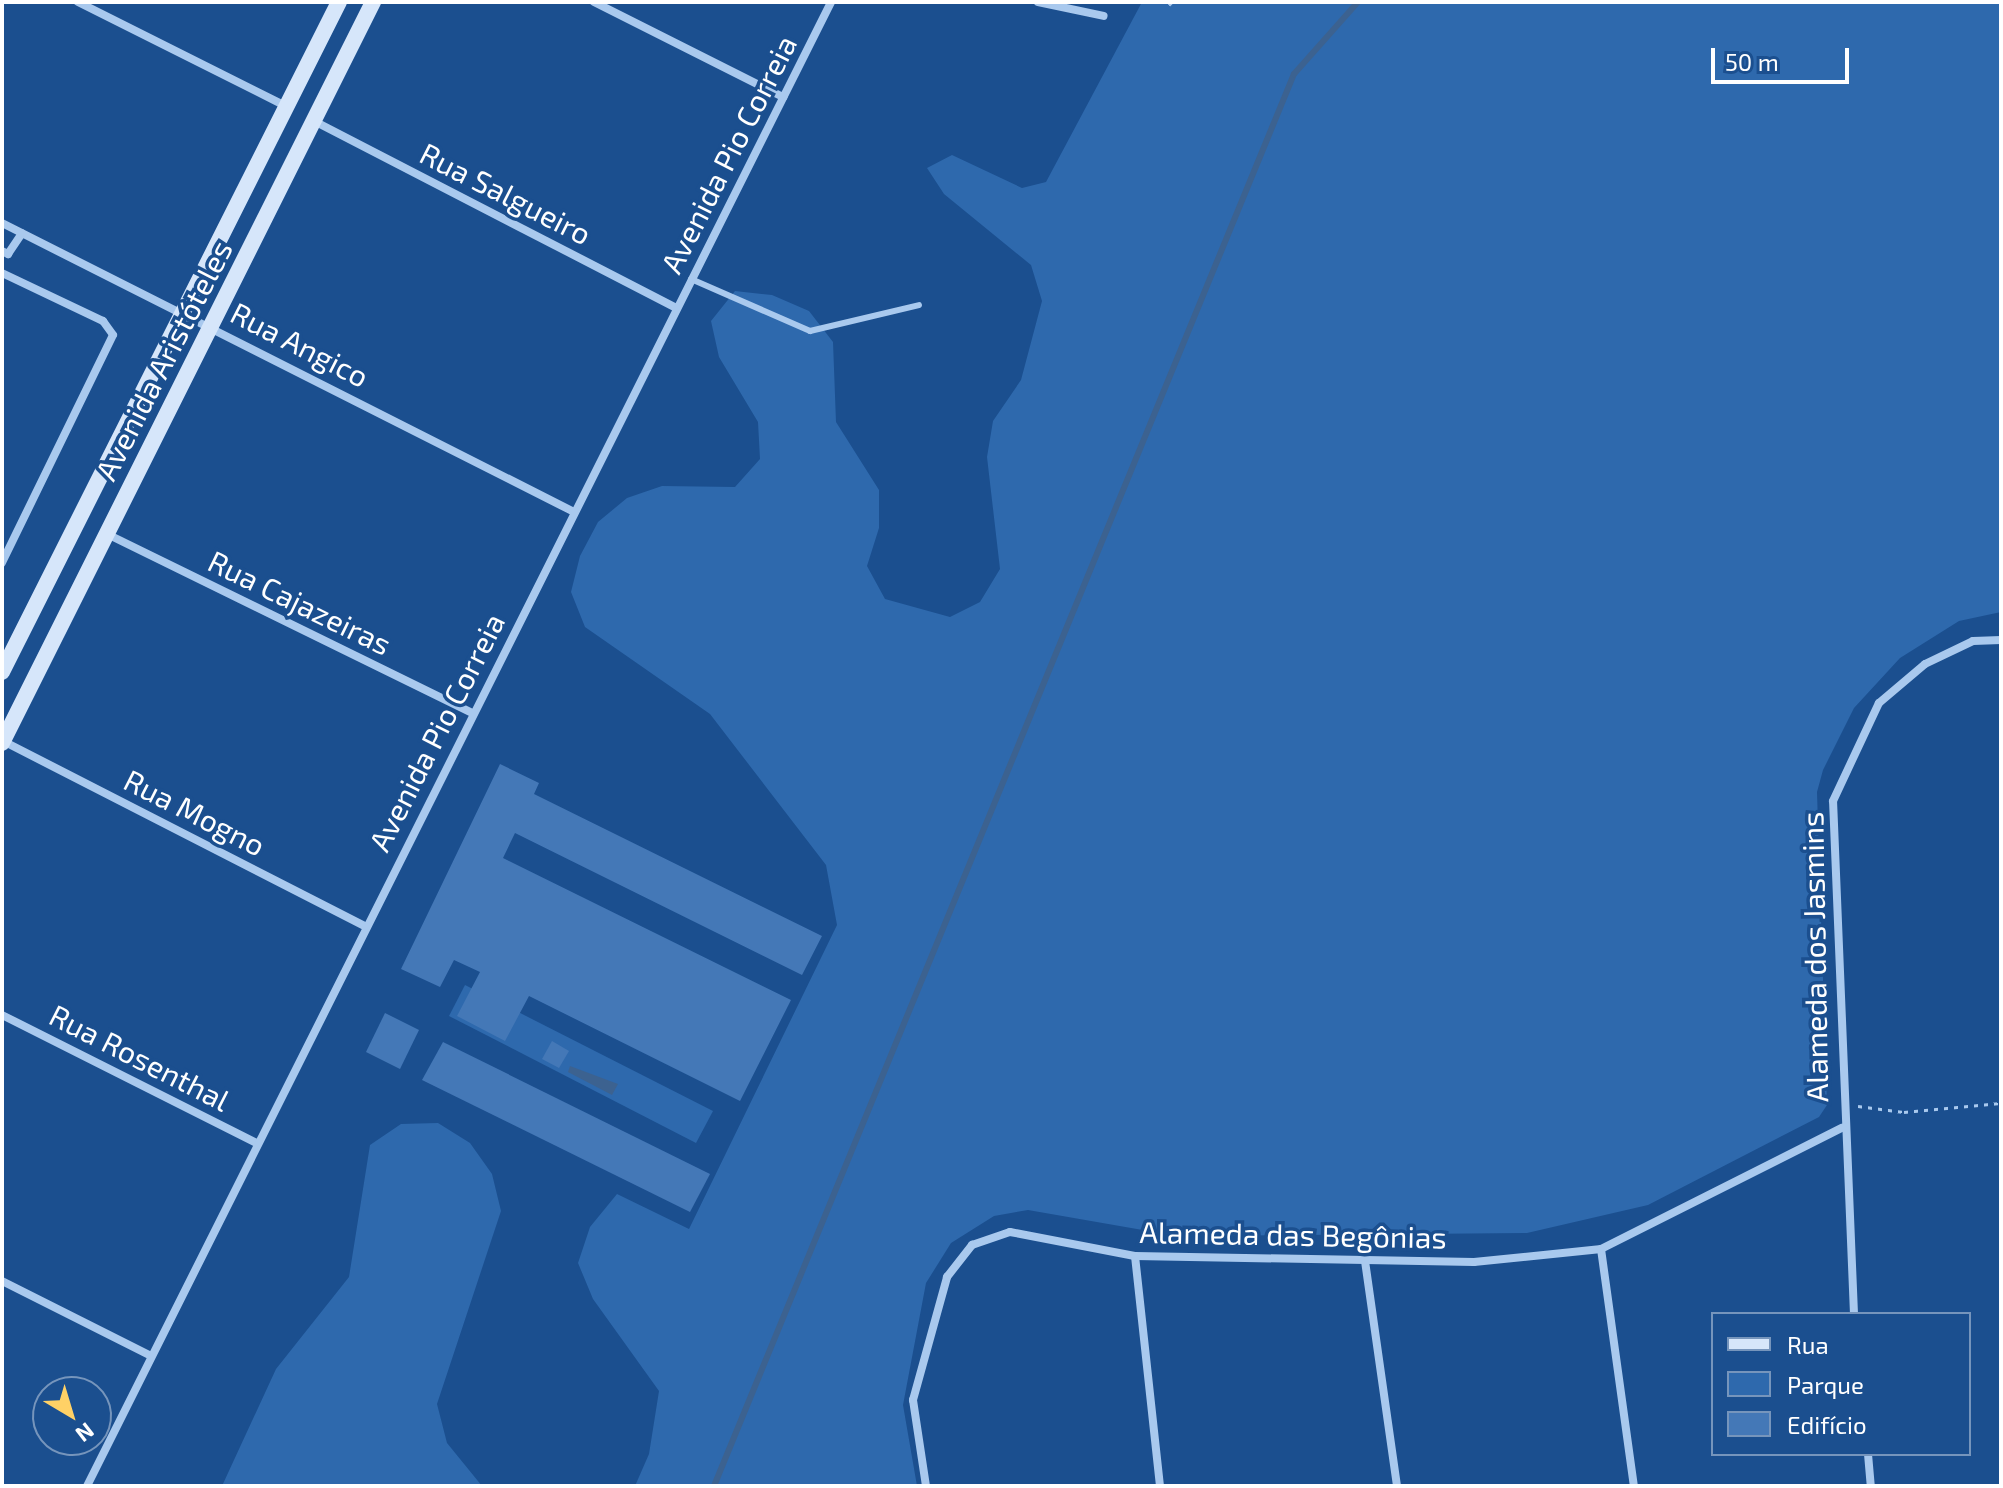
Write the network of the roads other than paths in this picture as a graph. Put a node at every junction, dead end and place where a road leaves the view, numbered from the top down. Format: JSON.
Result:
{"nodes":[{"id":1,"x":78,"y":2,"type":"edge"},
{"id":2,"x":339,"y":2,"type":"edge"},
{"id":3,"x":373,"y":2,"type":"edge"},
{"id":4,"x":594,"y":2,"type":"edge"},
{"id":5,"x":831,"y":2,"type":"edge"},
{"id":6,"x":1038,"y":2,"type":"edge"},
{"id":7,"x":606,"y":5,"type":"edge"},
{"id":8,"x":1104,"y":16,"type":"dead end"},
{"id":9,"x":783,"y":97,"type":"junction"},
{"id":10,"x":287,"y":106,"type":"junction"},
{"id":11,"x":314,"y":121,"type":"junction"},
{"id":12,"x":2,"y":223,"type":"edge"},
{"id":13,"x":22,"y":233,"type":"junction"},
{"id":14,"x":5,"y":253,"type":"edge"},
{"id":15,"x":2,"y":266,"type":"edge"},
{"id":16,"x":2,"y":273,"type":"edge"},
{"id":17,"x":691,"y":279,"type":"junction"},
{"id":18,"x":919,"y":305,"type":"dead end"},
{"id":19,"x":677,"y":308,"type":"junction"},
{"id":20,"x":184,"y":310,"type":"junction"},
{"id":21,"x":211,"y":326,"type":"junction"},
{"id":22,"x":574,"y":512,"type":"junction"},
{"id":23,"x":107,"y":534,"type":"junction"},
{"id":24,"x":2,"y":563,"type":"edge"},
{"id":25,"x":2001,"y":640,"type":"edge"},
{"id":26,"x":2,"y":672,"type":"edge"},
{"id":27,"x":473,"y":713,"type":"junction"},
{"id":28,"x":3,"y":742,"type":"edge"},
{"id":29,"x":365,"y":926,"type":"junction"},
{"id":30,"x":2,"y":1015,"type":"edge"},
{"id":31,"x":1842,"y":1128,"type":"junction"},
{"id":32,"x":256,"y":1143,"type":"junction"},
{"id":33,"x":1601,"y":1249,"type":"junction"},
{"id":34,"x":1135,"y":1256,"type":"junction"},
{"id":35,"x":1365,"y":1261,"type":"junction"},
{"id":36,"x":2,"y":1281,"type":"edge"},
{"id":37,"x":1854,"y":1312,"type":"edge"},
{"id":38,"x":151,"y":1356,"type":"junction"},
{"id":39,"x":1868,"y":1456,"type":"edge"},
{"id":40,"x":87,"y":1486,"type":"edge"},
{"id":41,"x":926,"y":1486,"type":"edge"},
{"id":42,"x":1160,"y":1486,"type":"edge"},
{"id":43,"x":1397,"y":1486,"type":"edge"},
{"id":44,"x":1634,"y":1486,"type":"edge"},
{"id":45,"x":1871,"y":1486,"type":"edge"}],
"edges":[{"from":1,"to":10,"type":"street"},
{"from":2,"to":10,"type":"street","name":"Avenida Aristóteles"},
{"from":3,"to":11,"type":"street","name":"Avenida Aristóteles"},
{"from":4,"to":7,"type":"street"},
{"from":5,"to":9,"type":"street","name":"Avenida Pio Correia"},
{"from":6,"to":8,"type":"street"},
{"from":7,"to":9,"type":"street"},
{"from":9,"to":17,"type":"street","name":"Avenida Pio Correia"},
{"from":10,"to":20,"type":"street","name":"Avenida Aristóteles"},
{"from":11,"to":19,"type":"street","name":"Rua Salgueiro"},
{"from":11,"to":21,"type":"street","name":"Avenida Aristóteles"},
{"from":12,"to":13,"type":"street","name":"Rua Angico"},
{"from":13,"to":14,"type":"street"},
{"from":13,"to":20,"type":"street","name":"Rua Angico"},
{"from":14,"to":15,"type":"street"},
{"from":16,"to":24,"type":"street"},
{"from":17,"to":18,"type":"lane"},
{"from":17,"to":19,"type":"street","name":"Avenida Pio Correia"},
{"from":19,"to":22,"type":"street","name":"Avenida Pio Correia"},
{"from":20,"to":21,"type":"street","name":"Rua Angico"},
{"from":20,"to":26,"type":"street","name":"Avenida Aristóteles"},
{"from":21,"to":22,"type":"street","name":"Rua Angico"},
{"from":21,"to":23,"type":"street","name":"Avenida Aristóteles"},
{"from":22,"to":27,"type":"street","name":"Avenida Pio Correia"},
{"from":23,"to":27,"type":"street","name":"Rua Cajazeiras"},
{"from":23,"to":28,"type":"street","name":"Avenida Aristóteles"},
{"from":25,"to":31,"type":"street","name":"Alameda dos Jasmins"},
{"from":27,"to":29,"type":"street","name":"Avenida Pio Correia"},
{"from":28,"to":29,"type":"street","name":"Rua Mogno"},
{"from":29,"to":32,"type":"street","name":"Avenida Pio Correia"},
{"from":30,"to":32,"type":"street","name":"Rua Rosenthal"},
{"from":31,"to":33,"type":"street","name":"Alameda das Begônias"},
{"from":31,"to":37,"type":"street","name":"Alameda dos Jasmins"},
{"from":32,"to":38,"type":"street","name":"Avenida Pio Correia"},
{"from":33,"to":35,"type":"street","name":"Alameda das Begônias"},
{"from":33,"to":44,"type":"street"},
{"from":34,"to":35,"type":"street","name":"Alameda das Begônias"},
{"from":34,"to":41,"type":"street","name":"Alameda das Begônias"},
{"from":34,"to":42,"type":"street"},
{"from":35,"to":43,"type":"street"},
{"from":36,"to":38,"type":"street"},
{"from":38,"to":40,"type":"street","name":"Avenida Pio Correia"},
{"from":39,"to":45,"type":"street"}]}
